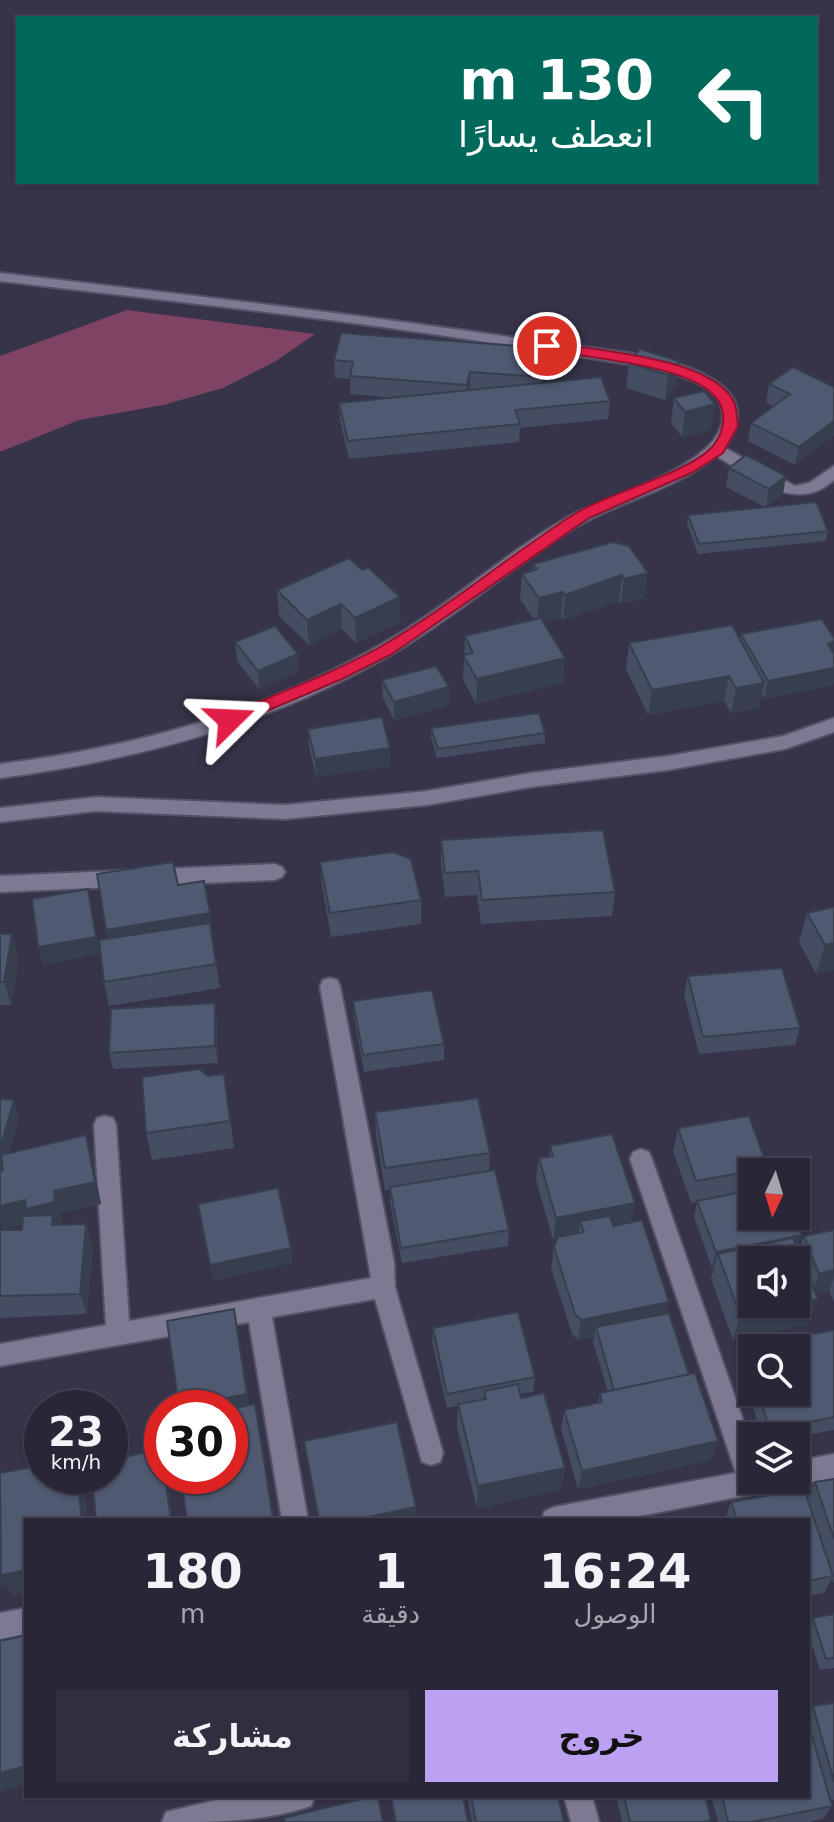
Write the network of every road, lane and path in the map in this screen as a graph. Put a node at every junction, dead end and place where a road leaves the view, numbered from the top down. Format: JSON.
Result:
{"nodes":[{"id":1,"x":0,"y":277,"type":"edge"},
{"id":2,"x":718,"y":450,"type":"junction"},
{"id":3,"x":834,"y":471,"type":"edge"},
{"id":4,"x":834,"y":725,"type":"edge"},
{"id":5,"x":0,"y":771,"type":"edge"},
{"id":6,"x":0,"y":815,"type":"edge"},
{"id":7,"x":275,"y":872,"type":"dead end"},
{"id":8,"x":0,"y":884,"type":"edge"},
{"id":9,"x":330,"y":986,"type":"dead end"},
{"id":10,"x":105,"y":1125,"type":"dead end"},
{"id":11,"x":641,"y":1159,"type":"dead end"},
{"id":12,"x":383,"y":1287,"type":"junction"},
{"id":13,"x":259,"y":1308,"type":"junction"},
{"id":14,"x":118,"y":1332,"type":"junction"},
{"id":15,"x":0,"y":1355,"type":"edge"},
{"id":16,"x":738,"y":1428,"type":"edge"},
{"id":17,"x":431,"y":1453,"type":"dead end"},
{"id":18,"x":834,"y":1466,"type":"edge"},
{"id":19,"x":810,"y":1470,"type":"edge"},
{"id":20,"x":738,"y":1485,"type":"edge"},
{"id":21,"x":295,"y":1518,"type":"edge"},
{"id":22,"x":564,"y":1518,"type":"edge"},
{"id":23,"x":24,"y":1621,"type":"edge"},
{"id":24,"x":0,"y":1626,"type":"edge"},
{"id":25,"x":291,"y":1798,"type":"edge"},
{"id":26,"x":579,"y":1798,"type":"edge"},
{"id":27,"x":176,"y":1822,"type":"edge"},
{"id":28,"x":585,"y":1822,"type":"edge"}],
"edges":[{"from":1,"to":2,"type":"street"},
{"from":2,"to":3,"type":"street"},
{"from":2,"to":5,"type":"street"},
{"from":4,"to":6,"type":"street"},
{"from":7,"to":8,"type":"street"},
{"from":9,"to":12,"type":"street"},
{"from":10,"to":14,"type":"street"},
{"from":11,"to":16,"type":"street"},
{"from":12,"to":13,"type":"street"},
{"from":12,"to":17,"type":"street"},
{"from":13,"to":14,"type":"street"},
{"from":13,"to":21,"type":"street"},
{"from":14,"to":15,"type":"street"},
{"from":18,"to":19,"type":"street"},
{"from":20,"to":22,"type":"street"},
{"from":23,"to":24,"type":"street"},
{"from":25,"to":27,"type":"street"},
{"from":26,"to":28,"type":"street"}]}
